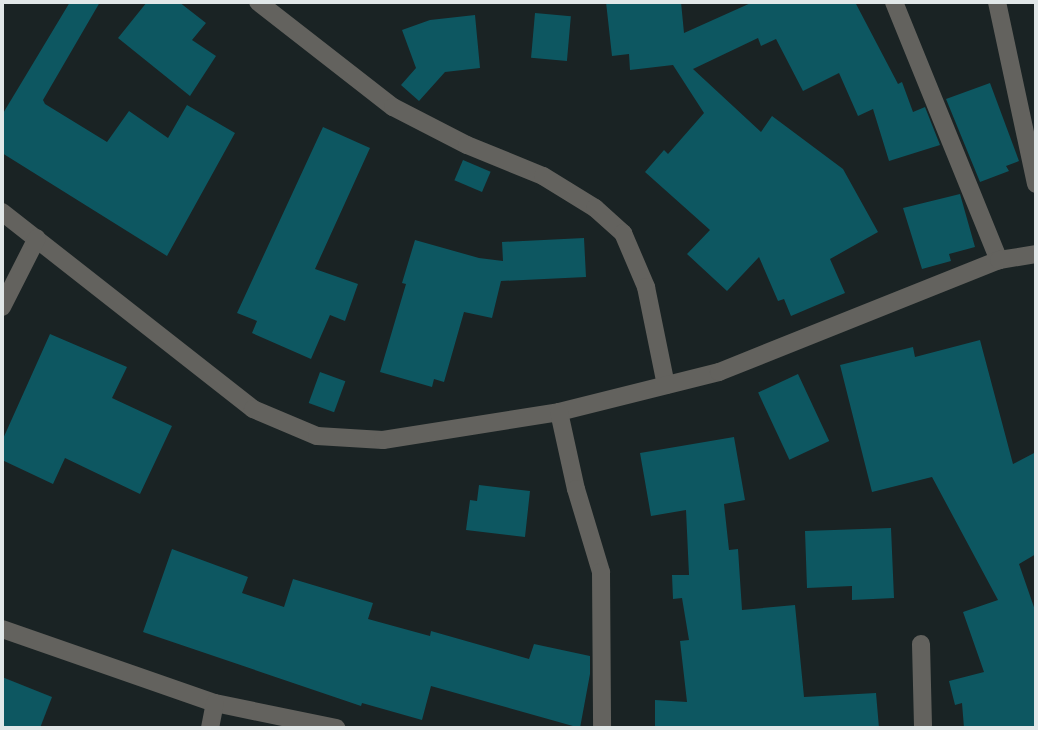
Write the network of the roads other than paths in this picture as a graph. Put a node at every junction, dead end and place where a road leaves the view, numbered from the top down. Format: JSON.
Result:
{"nodes":[{"id":1,"x":258,"y":2,"type":"edge"},
{"id":2,"x":894,"y":2,"type":"edge"},
{"id":3,"x":997,"y":2,"type":"edge"},
{"id":4,"x":1036,"y":184,"type":"edge"},
{"id":5,"x":2,"y":212,"type":"edge"},
{"id":6,"x":37,"y":238,"type":"junction"},
{"id":7,"x":1036,"y":254,"type":"edge"},
{"id":8,"x":999,"y":260,"type":"junction"},
{"id":9,"x":2,"y":307,"type":"edge"},
{"id":10,"x":666,"y":386,"type":"junction"},
{"id":11,"x":559,"y":412,"type":"junction"},
{"id":12,"x":2,"y":629,"type":"edge"},
{"id":13,"x":921,"y":644,"type":"dead end"},
{"id":14,"x":215,"y":703,"type":"junction"},
{"id":15,"x":210,"y":728,"type":"edge"},
{"id":16,"x":336,"y":728,"type":"edge"},
{"id":17,"x":603,"y":728,"type":"edge"},
{"id":18,"x":923,"y":728,"type":"edge"}],
"edges":[{"from":1,"to":10,"type":"street"},
{"from":2,"to":8,"type":"street"},
{"from":3,"to":4,"type":"street"},
{"from":5,"to":6,"type":"street"},
{"from":6,"to":9,"type":"street"},
{"from":6,"to":11,"type":"street"},
{"from":7,"to":8,"type":"street"},
{"from":8,"to":10,"type":"street"},
{"from":10,"to":11,"type":"street"},
{"from":11,"to":17,"type":"street"},
{"from":12,"to":14,"type":"street"},
{"from":13,"to":18,"type":"street"},
{"from":14,"to":15,"type":"street"},
{"from":14,"to":16,"type":"street"}]}
